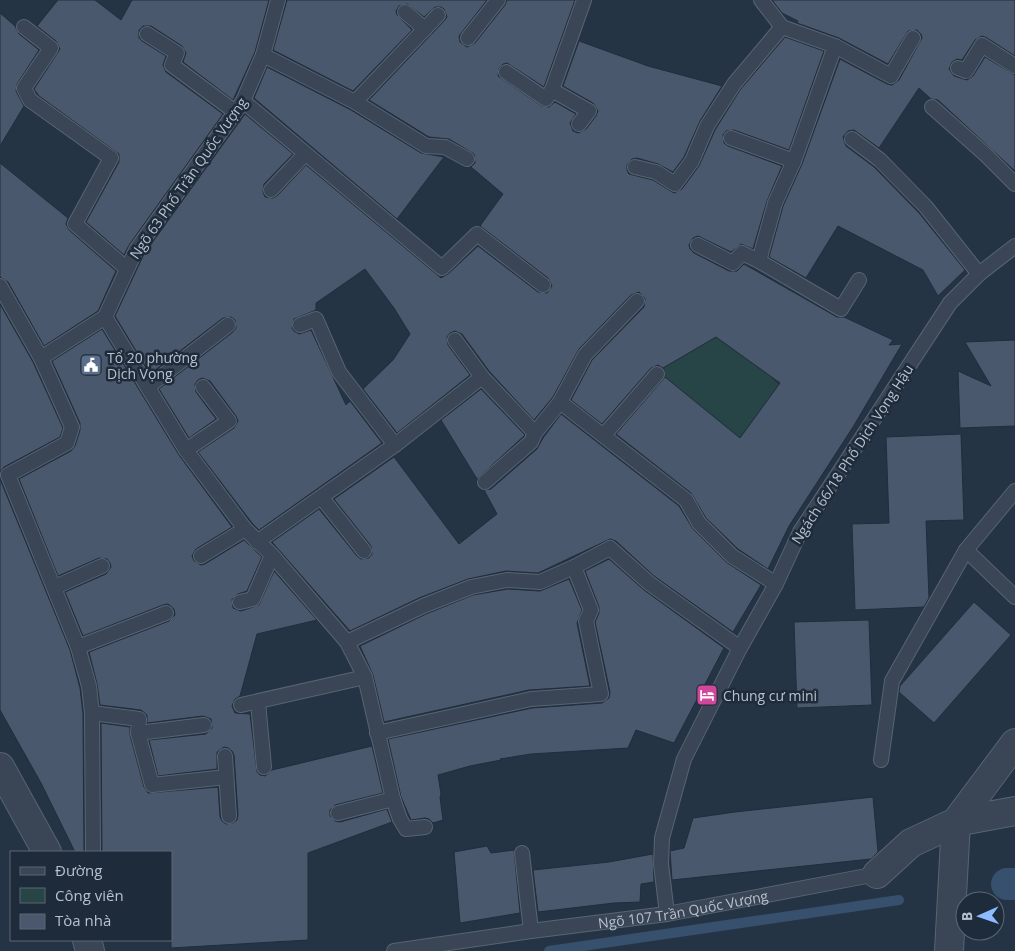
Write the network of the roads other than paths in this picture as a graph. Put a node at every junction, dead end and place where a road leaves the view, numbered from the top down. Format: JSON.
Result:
{"nodes":[{"id":1,"x":278,"y":0,"type":"edge"},
{"id":2,"x":498,"y":0,"type":"edge"},
{"id":3,"x":584,"y":0,"type":"edge"},
{"id":4,"x":761,"y":0,"type":"edge"},
{"id":5,"x":405,"y":12,"type":"dead end"},
{"id":6,"x":438,"y":15,"type":"dead end"},
{"id":7,"x":782,"y":27,"type":"junction"},
{"id":8,"x":24,"y":28,"type":"dead end"},
{"id":9,"x":425,"y":29,"type":"junction"},
{"id":10,"x":147,"y":34,"type":"dead end"},
{"id":11,"x":468,"y":38,"type":"dead end"},
{"id":12,"x":913,"y":38,"type":"dead end"},
{"id":13,"x":835,"y":46,"type":"junction"},
{"id":14,"x":263,"y":55,"type":"junction"},
{"id":15,"x":1015,"y":66,"type":"edge"},
{"id":16,"x":958,"y":68,"type":"dead end"},
{"id":17,"x":506,"y":72,"type":"dead end"},
{"id":18,"x":552,"y":90,"type":"junction"},
{"id":19,"x":355,"y":102,"type":"junction"},
{"id":20,"x":239,"y":106,"type":"junction"},
{"id":21,"x":932,"y":107,"type":"dead end"},
{"id":22,"x":579,"y":124,"type":"dead end"},
{"id":23,"x":731,"y":138,"type":"dead end"},
{"id":24,"x":852,"y":138,"type":"dead end"},
{"id":25,"x":306,"y":154,"type":"junction"},
{"id":26,"x":467,"y":159,"type":"dead end"},
{"id":27,"x":794,"y":161,"type":"junction"},
{"id":28,"x":635,"y":167,"type":"dead end"},
{"id":29,"x":1015,"y":184,"type":"edge"},
{"id":30,"x":271,"y":190,"type":"dead end"},
{"id":31,"x":698,"y":245,"type":"dead end"},
{"id":32,"x":1015,"y":246,"type":"edge"},
{"id":33,"x":759,"y":261,"type":"junction"},
{"id":34,"x":126,"y":268,"type":"junction"},
{"id":35,"x":979,"y":274,"type":"junction"},
{"id":36,"x":859,"y":280,"type":"dead end"},
{"id":37,"x":543,"y":285,"type":"dead end"},
{"id":38,"x":0,"y":286,"type":"edge"},
{"id":39,"x":637,"y":301,"type":"dead end"},
{"id":40,"x":105,"y":317,"type":"junction"},
{"id":41,"x":228,"y":325,"type":"dead end"},
{"id":42,"x":300,"y":325,"type":"dead end"},
{"id":43,"x":455,"y":340,"type":"dead end"},
{"id":44,"x":41,"y":358,"type":"junction"},
{"id":45,"x":657,"y":374,"type":"dead end"},
{"id":46,"x":482,"y":377,"type":"junction"},
{"id":47,"x":148,"y":387,"type":"junction"},
{"id":48,"x":203,"y":387,"type":"dead end"},
{"id":49,"x":560,"y":402,"type":"junction"},
{"id":50,"x":535,"y":433,"type":"junction"},
{"id":51,"x":604,"y":435,"type":"junction"},
{"id":52,"x":395,"y":445,"type":"junction"},
{"id":53,"x":186,"y":450,"type":"junction"},
{"id":54,"x":4,"y":473,"type":"edge"},
{"id":55,"x":485,"y":482,"type":"dead end"},
{"id":56,"x":1015,"y":491,"type":"edge"},
{"id":57,"x":322,"y":498,"type":"junction"},
{"id":58,"x":245,"y":529,"type":"junction"},
{"id":59,"x":257,"y":542,"type":"junction"},
{"id":60,"x":966,"y":550,"type":"junction"},
{"id":61,"x":364,"y":551,"type":"dead end"},
{"id":62,"x":272,"y":555,"type":"junction"},
{"id":63,"x":201,"y":556,"type":"dead end"},
{"id":64,"x":102,"y":566,"type":"dead end"},
{"id":65,"x":574,"y":567,"type":"junction"},
{"id":66,"x":776,"y":584,"type":"junction"},
{"id":67,"x":55,"y":587,"type":"junction"},
{"id":68,"x":1015,"y":597,"type":"edge"},
{"id":69,"x":240,"y":602,"type":"dead end"},
{"id":70,"x":166,"y":612,"type":"dead end"},
{"id":71,"x":346,"y":642,"type":"junction"},
{"id":72,"x":78,"y":647,"type":"junction"},
{"id":73,"x":740,"y":648,"type":"junction"},
{"id":74,"x":365,"y":677,"type":"junction"},
{"id":75,"x":258,"y":702,"type":"junction"},
{"id":76,"x":241,"y":705,"type":"dead end"},
{"id":77,"x":92,"y":713,"type":"junction"},
{"id":78,"x":204,"y":725,"type":"dead end"},
{"id":79,"x":138,"y":733,"type":"junction"},
{"id":80,"x":377,"y":733,"type":"junction"},
{"id":81,"x":1015,"y":743,"type":"edge"},
{"id":82,"x":225,"y":756,"type":"dead end"},
{"id":83,"x":881,"y":760,"type":"dead end"},
{"id":84,"x":0,"y":767,"type":"edge"},
{"id":85,"x":264,"y":767,"type":"dead end"},
{"id":86,"x":226,"y":777,"type":"junction"},
{"id":87,"x":393,"y":799,"type":"junction"},
{"id":88,"x":1015,"y":810,"type":"edge"},
{"id":89,"x":338,"y":813,"type":"dead end"},
{"id":90,"x":229,"y":816,"type":"dead end"},
{"id":91,"x":956,"y":822,"type":"junction"},
{"id":92,"x":425,"y":827,"type":"dead end"},
{"id":93,"x":46,"y":851,"type":"edge"},
{"id":94,"x":93,"y":851,"type":"edge"},
{"id":95,"x":522,"y":853,"type":"dead end"},
{"id":96,"x":877,"y":874,"type":"joint"},
{"id":97,"x":667,"y":914,"type":"junction"},
{"id":98,"x":531,"y":931,"type":"junction"},
{"id":99,"x":394,"y":951,"type":"edge"},
{"id":100,"x":949,"y":951,"type":"edge"}],
"edges":[{"from":1,"to":14,"type":"lane","name":"Ngõ 63 Phố Trần Quốc Vượng"},
{"from":2,"to":11,"type":"lane"},
{"from":3,"to":18,"type":"lane"},
{"from":4,"to":7,"type":"lane"},
{"from":5,"to":9,"type":"lane"},
{"from":6,"to":9,"type":"lane"},
{"from":7,"to":13,"type":"lane"},
{"from":7,"to":28,"type":"lane"},
{"from":8,"to":34,"type":"lane"},
{"from":9,"to":19,"type":"lane"},
{"from":10,"to":20,"type":"lane"},
{"from":12,"to":13,"type":"lane"},
{"from":13,"to":27,"type":"lane"},
{"from":14,"to":19,"type":"lane"},
{"from":14,"to":20,"type":"lane","name":"Ngõ 63 Phố Trần Quốc Vượng"},
{"from":15,"to":16,"type":"lane"},
{"from":17,"to":18,"type":"lane"},
{"from":18,"to":22,"type":"lane"},
{"from":19,"to":26,"type":"lane"},
{"from":20,"to":25,"type":"lane"},
{"from":20,"to":34,"type":"lane","name":"Ngõ 63 Phố Trần Quốc Vượng"},
{"from":21,"to":29,"type":"lane"},
{"from":23,"to":27,"type":"lane"},
{"from":24,"to":35,"type":"lane"},
{"from":25,"to":30,"type":"lane"},
{"from":25,"to":37,"type":"lane"},
{"from":27,"to":33,"type":"lane"},
{"from":31,"to":33,"type":"lane"},
{"from":32,"to":35,"type":"lane","name":"Ngách 66/18 Phố Dịch Vọng Hậu"},
{"from":33,"to":36,"type":"lane"},
{"from":34,"to":40,"type":"lane","name":"Ngõ 63 Phố Trần Quốc Vượng"},
{"from":35,"to":66,"type":"lane","name":"Ngách 66/18 Phố Dịch Vọng Hậu"},
{"from":38,"to":44,"type":"lane"},
{"from":39,"to":49,"type":"lane"},
{"from":40,"to":44,"type":"lane"},
{"from":40,"to":47,"type":"lane"},
{"from":41,"to":47,"type":"lane"},
{"from":42,"to":52,"type":"lane"},
{"from":43,"to":46,"type":"lane"},
{"from":44,"to":54,"type":"lane"},
{"from":45,"to":51,"type":"lane"},
{"from":46,"to":50,"type":"lane"},
{"from":46,"to":52,"type":"lane"},
{"from":47,"to":53,"type":"lane"},
{"from":48,"to":53,"type":"lane"},
{"from":49,"to":50,"type":"lane"},
{"from":49,"to":51,"type":"lane"},
{"from":50,"to":55,"type":"lane"},
{"from":51,"to":66,"type":"lane"},
{"from":52,"to":57,"type":"lane"},
{"from":53,"to":58,"type":"lane"},
{"from":54,"to":67,"type":"lane"},
{"from":56,"to":60,"type":"lane"},
{"from":57,"to":59,"type":"lane"},
{"from":57,"to":61,"type":"lane"},
{"from":58,"to":59,"type":"lane"},
{"from":58,"to":63,"type":"lane"},
{"from":59,"to":62,"type":"lane"},
{"from":60,"to":68,"type":"lane"},
{"from":60,"to":83,"type":"lane"},
{"from":62,"to":69,"type":"lane"},
{"from":62,"to":71,"type":"lane"},
{"from":64,"to":67,"type":"lane"},
{"from":65,"to":71,"type":"lane"},
{"from":65,"to":73,"type":"lane"},
{"from":65,"to":80,"type":"lane"},
{"from":66,"to":73,"type":"lane","name":"Ngách 66/18 Phố Dịch Vọng Hậu"},
{"from":67,"to":72,"type":"lane"},
{"from":70,"to":72,"type":"lane"},
{"from":71,"to":74,"type":"lane"},
{"from":72,"to":77,"type":"lane"},
{"from":73,"to":97,"type":"lane","name":"Ngách 66/18 Phố Dịch Vọng Hậu"},
{"from":74,"to":75,"type":"lane"},
{"from":74,"to":80,"type":"lane"},
{"from":75,"to":76,"type":"lane"},
{"from":75,"to":85,"type":"lane"},
{"from":77,"to":79,"type":"lane"},
{"from":77,"to":94,"type":"lane"},
{"from":78,"to":79,"type":"lane"},
{"from":79,"to":86,"type":"lane"},
{"from":80,"to":87,"type":"lane"},
{"from":81,"to":91,"type":"street"},
{"from":82,"to":86,"type":"lane"},
{"from":84,"to":93,"type":"street"},
{"from":86,"to":90,"type":"lane"},
{"from":87,"to":89,"type":"lane"},
{"from":87,"to":92,"type":"lane"},
{"from":88,"to":91,"type":"street"},
{"from":91,"to":96,"type":"street","name":"Ngõ 107 Trần Quốc Vượng"},
{"from":91,"to":100,"type":"street"},
{"from":95,"to":98,"type":"lane"},
{"from":96,"to":97,"type":"lane","name":"Ngõ 107 Trần Quốc Vượng"},
{"from":97,"to":98,"type":"lane","name":"Ngõ 107 Trần Quốc Vượng"},
{"from":98,"to":99,"type":"lane","name":"Ngõ 107 Trần Quốc Vượng"}]}
